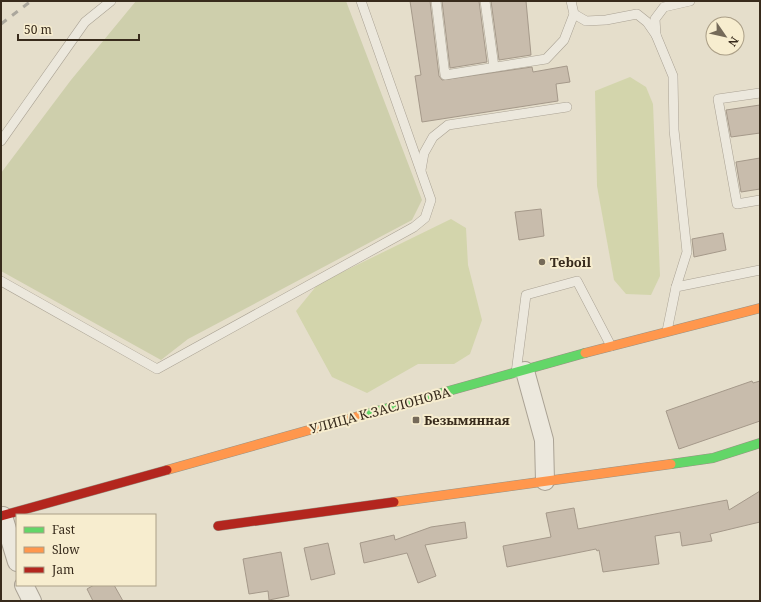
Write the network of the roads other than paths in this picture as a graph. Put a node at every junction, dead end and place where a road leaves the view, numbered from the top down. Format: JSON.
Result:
{"nodes":[{"id":1,"x":110,"y":1,"type":"edge"},
{"id":2,"x":361,"y":1,"type":"edge"},
{"id":3,"x":436,"y":1,"type":"edge"},
{"id":4,"x":486,"y":1,"type":"edge"},
{"id":5,"x":571,"y":1,"type":"edge"},
{"id":6,"x":690,"y":1,"type":"edge"},
{"id":7,"x":574,"y":14,"type":"junction"},
{"id":8,"x":656,"y":35,"type":"junction"},
{"id":9,"x":494,"y":67,"type":"junction"},
{"id":10,"x":760,"y":93,"type":"edge"},
{"id":11,"x":567,"y":107,"type":"dead end"},
{"id":12,"x":1,"y":141,"type":"edge"},
{"id":13,"x":420,"y":171,"type":"junction"},
{"id":14,"x":760,"y":200,"type":"edge"},
{"id":15,"x":760,"y":270,"type":"edge"},
{"id":16,"x":1,"y":281,"type":"edge"},
{"id":17,"x":676,"y":287,"type":"junction"},
{"id":18,"x":760,"y":308,"type":"edge"},
{"id":19,"x":667,"y":331,"type":"junction"},
{"id":20,"x":611,"y":346,"type":"junction"},
{"id":21,"x":520,"y":372,"type":"junction"},
{"id":22,"x":760,"y":443,"type":"edge"},
{"id":23,"x":545,"y":481,"type":"junction"},
{"id":24,"x":2,"y":516,"type":"edge"},
{"id":25,"x":218,"y":526,"type":"dead end"},
{"id":26,"x":16,"y":559,"type":"edge"},
{"id":27,"x":24,"y":586,"type":"edge"},
{"id":28,"x":32,"y":601,"type":"edge"}],
"edges":[{"from":1,"to":12,"type":"lane"},
{"from":2,"to":13,"type":"lane"},
{"from":3,"to":9,"type":"lane"},
{"from":4,"to":9,"type":"lane"},
{"from":5,"to":7,"type":"lane"},
{"from":6,"to":8,"type":"lane"},
{"from":7,"to":8,"type":"lane"},
{"from":7,"to":9,"type":"lane"},
{"from":8,"to":17,"type":"lane"},
{"from":10,"to":14,"type":"lane"},
{"from":11,"to":13,"type":"lane"},
{"from":13,"to":16,"type":"lane"},
{"from":15,"to":17,"type":"lane"},
{"from":17,"to":19,"type":"lane"},
{"from":18,"to":19,"type":"street","name":"УЛИЦА К.ЗАСЛОНОВА"},
{"from":19,"to":20,"type":"street","name":"УЛИЦА К.ЗАСЛОНОВА"},
{"from":20,"to":21,"type":"street","name":"УЛИЦА К.ЗАСЛОНОВА"},
{"from":20,"to":21,"type":"lane"},
{"from":21,"to":23,"type":"street"},
{"from":21,"to":24,"type":"street","name":"УЛИЦА К.ЗАСЛОНОВА"},
{"from":22,"to":23,"type":"street"},
{"from":23,"to":25,"type":"street"},
{"from":24,"to":26,"type":"street"},
{"from":27,"to":28,"type":"street"}]}
